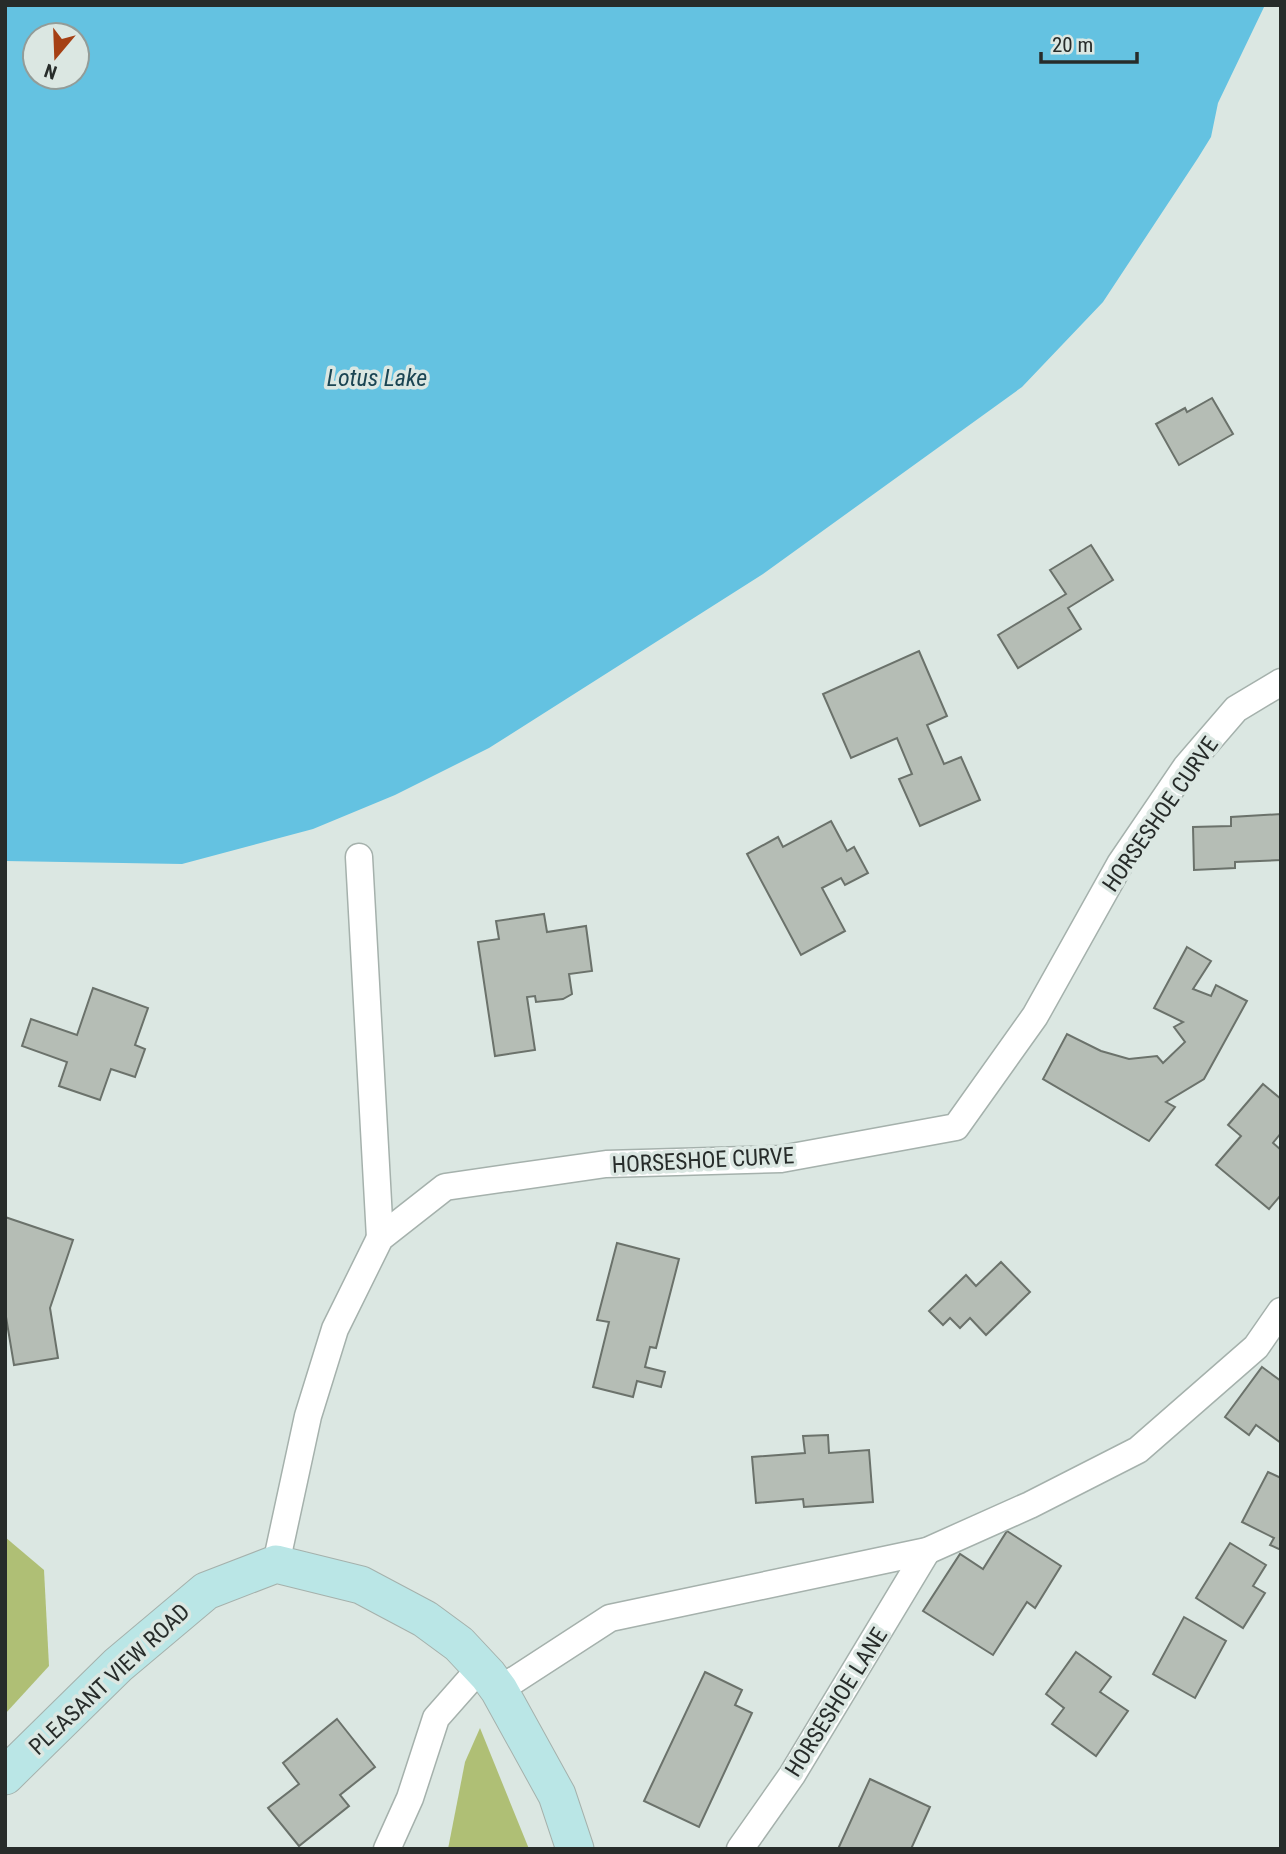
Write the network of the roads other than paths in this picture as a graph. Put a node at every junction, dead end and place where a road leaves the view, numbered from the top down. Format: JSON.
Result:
{"nodes":[{"id":1,"x":1281,"y":682,"type":"edge"},
{"id":2,"x":359,"y":857,"type":"dead end"},
{"id":3,"x":380,"y":1238,"type":"junction"},
{"id":4,"x":1281,"y":1311,"type":"edge"},
{"id":5,"x":927,"y":1551,"type":"junction"},
{"id":6,"x":276,"y":1564,"type":"junction"},
{"id":7,"x":490,"y":1678,"type":"junction"},
{"id":8,"x":5,"y":1776,"type":"edge"},
{"id":9,"x":387,"y":1849,"type":"edge"},
{"id":10,"x":575,"y":1849,"type":"edge"},
{"id":11,"x":740,"y":1849,"type":"edge"}],
"edges":[{"from":1,"to":3,"type":"street","name":"HORSESHOE CURVE"},
{"from":2,"to":3,"type":"street"},
{"from":3,"to":6,"type":"street","name":"HORSESHOE CURVE"},
{"from":4,"to":5,"type":"street"},
{"from":5,"to":7,"type":"street"},
{"from":5,"to":11,"type":"street","name":"HORSESHOE LANE"},
{"from":6,"to":7,"type":"street"},
{"from":6,"to":8,"type":"street","name":"PLEASANT VIEW ROAD"},
{"from":7,"to":9,"type":"street"},
{"from":7,"to":10,"type":"street"}]}
